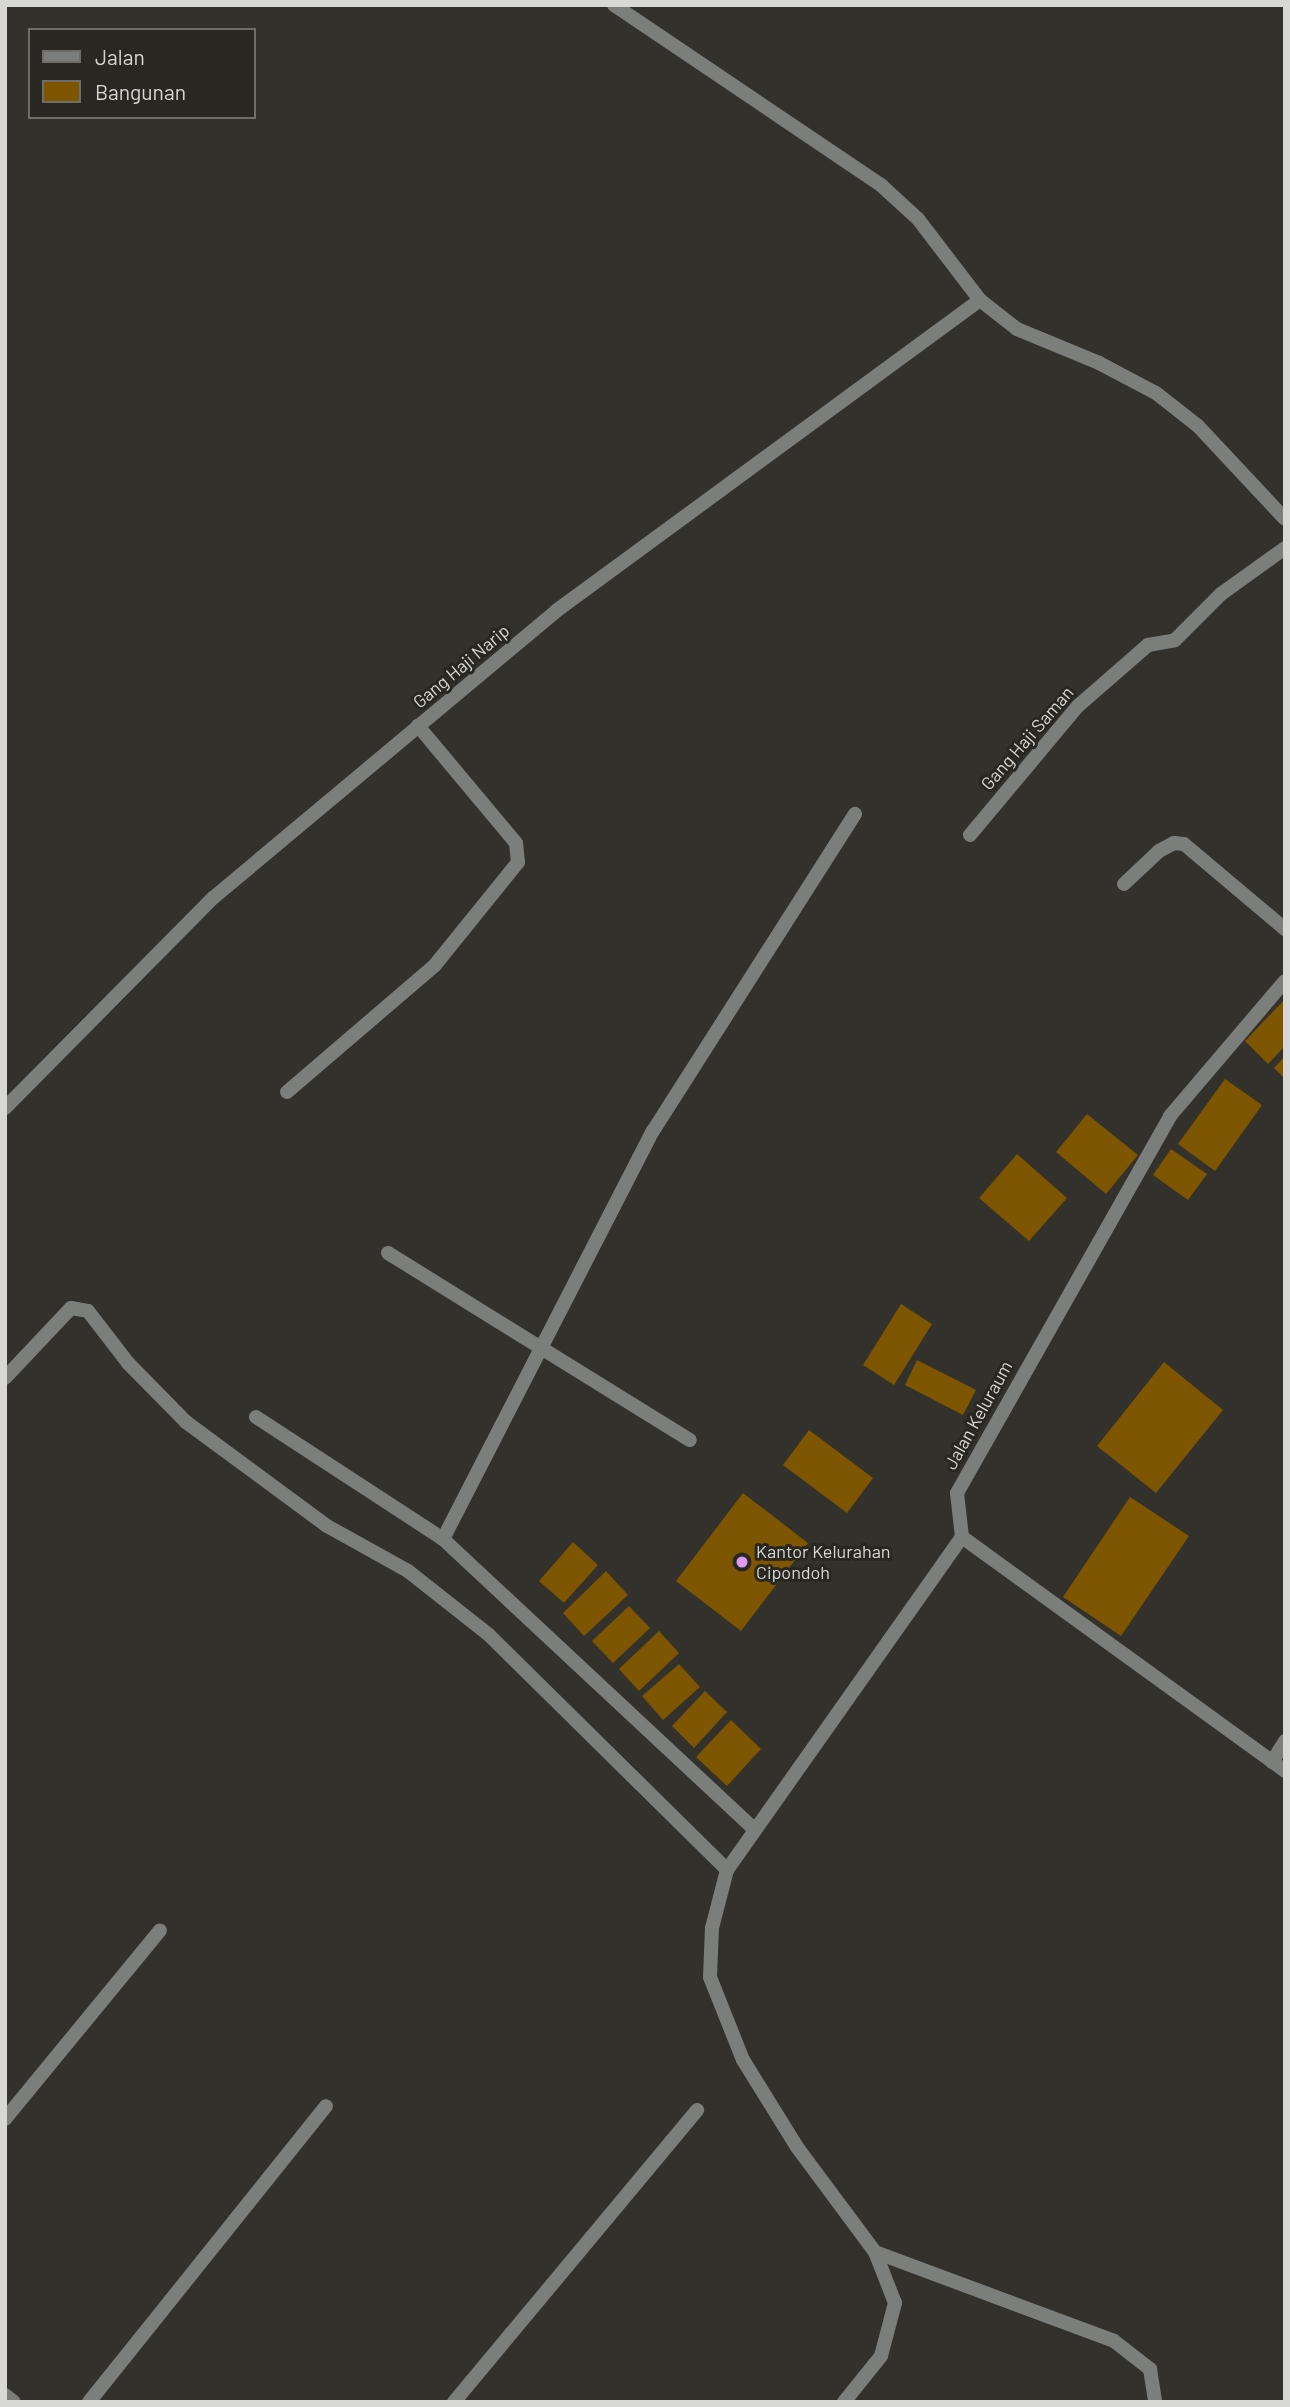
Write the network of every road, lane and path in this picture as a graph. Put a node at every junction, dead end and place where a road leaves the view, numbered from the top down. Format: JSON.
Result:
{"nodes":[{"id":1,"x":614,"y":5,"type":"edge"},
{"id":2,"x":980,"y":300,"type":"junction"},
{"id":3,"x":1285,"y":519,"type":"edge"},
{"id":4,"x":1285,"y":548,"type":"edge"},
{"id":5,"x":418,"y":726,"type":"junction"},
{"id":6,"x":855,"y":814,"type":"dead end"},
{"id":7,"x":970,"y":835,"type":"dead end"},
{"id":8,"x":1124,"y":884,"type":"dead end"},
{"id":9,"x":1285,"y":929,"type":"edge"},
{"id":10,"x":1285,"y":981,"type":"edge"},
{"id":11,"x":287,"y":1092,"type":"dead end"},
{"id":12,"x":5,"y":1108,"type":"edge"},
{"id":13,"x":388,"y":1252,"type":"dead end"},
{"id":14,"x":543,"y":1348,"type":"junction"},
{"id":15,"x":5,"y":1378,"type":"edge"},
{"id":16,"x":256,"y":1417,"type":"dead end"},
{"id":17,"x":690,"y":1440,"type":"dead end"},
{"id":18,"x":962,"y":1537,"type":"junction"},
{"id":19,"x":443,"y":1539,"type":"junction"},
{"id":20,"x":1285,"y":1741,"type":"edge"},
{"id":21,"x":1272,"y":1762,"type":"junction"},
{"id":22,"x":1285,"y":1771,"type":"edge"},
{"id":23,"x":753,"y":1828,"type":"junction"},
{"id":24,"x":727,"y":1870,"type":"junction"},
{"id":25,"x":160,"y":1930,"type":"dead end"},
{"id":26,"x":326,"y":2106,"type":"dead end"},
{"id":27,"x":697,"y":2110,"type":"dead end"},
{"id":28,"x":5,"y":2119,"type":"edge"},
{"id":29,"x":875,"y":2252,"type":"junction"},
{"id":30,"x":5,"y":2395,"type":"edge"},
{"id":31,"x":14,"y":2402,"type":"edge"},
{"id":32,"x":89,"y":2402,"type":"edge"},
{"id":33,"x":454,"y":2402,"type":"edge"},
{"id":34,"x":844,"y":2402,"type":"edge"},
{"id":35,"x":1154,"y":2402,"type":"edge"}],
"edges":[{"from":1,"to":2,"type":"street"},
{"from":2,"to":3,"type":"street"},
{"from":2,"to":5,"type":"street","name":"Gang Haji Narip"},
{"from":4,"to":7,"type":"street","name":"Gang Haji Saman"},
{"from":5,"to":11,"type":"street"},
{"from":5,"to":12,"type":"street","name":"Gang Haji Narip"},
{"from":6,"to":14,"type":"street"},
{"from":8,"to":9,"type":"street"},
{"from":10,"to":18,"type":"street","name":"Jalan Keluraum"},
{"from":13,"to":14,"type":"street"},
{"from":14,"to":17,"type":"street"},
{"from":14,"to":19,"type":"street"},
{"from":15,"to":24,"type":"street"},
{"from":16,"to":19,"type":"street"},
{"from":18,"to":21,"type":"street"},
{"from":18,"to":23,"type":"street"},
{"from":19,"to":23,"type":"street"},
{"from":20,"to":21,"type":"street"},
{"from":21,"to":22,"type":"street"},
{"from":23,"to":24,"type":"street"},
{"from":24,"to":29,"type":"street"},
{"from":25,"to":28,"type":"street"},
{"from":26,"to":32,"type":"street"},
{"from":27,"to":33,"type":"street"},
{"from":29,"to":34,"type":"street"},
{"from":29,"to":35,"type":"street"},
{"from":30,"to":31,"type":"street"}]}
